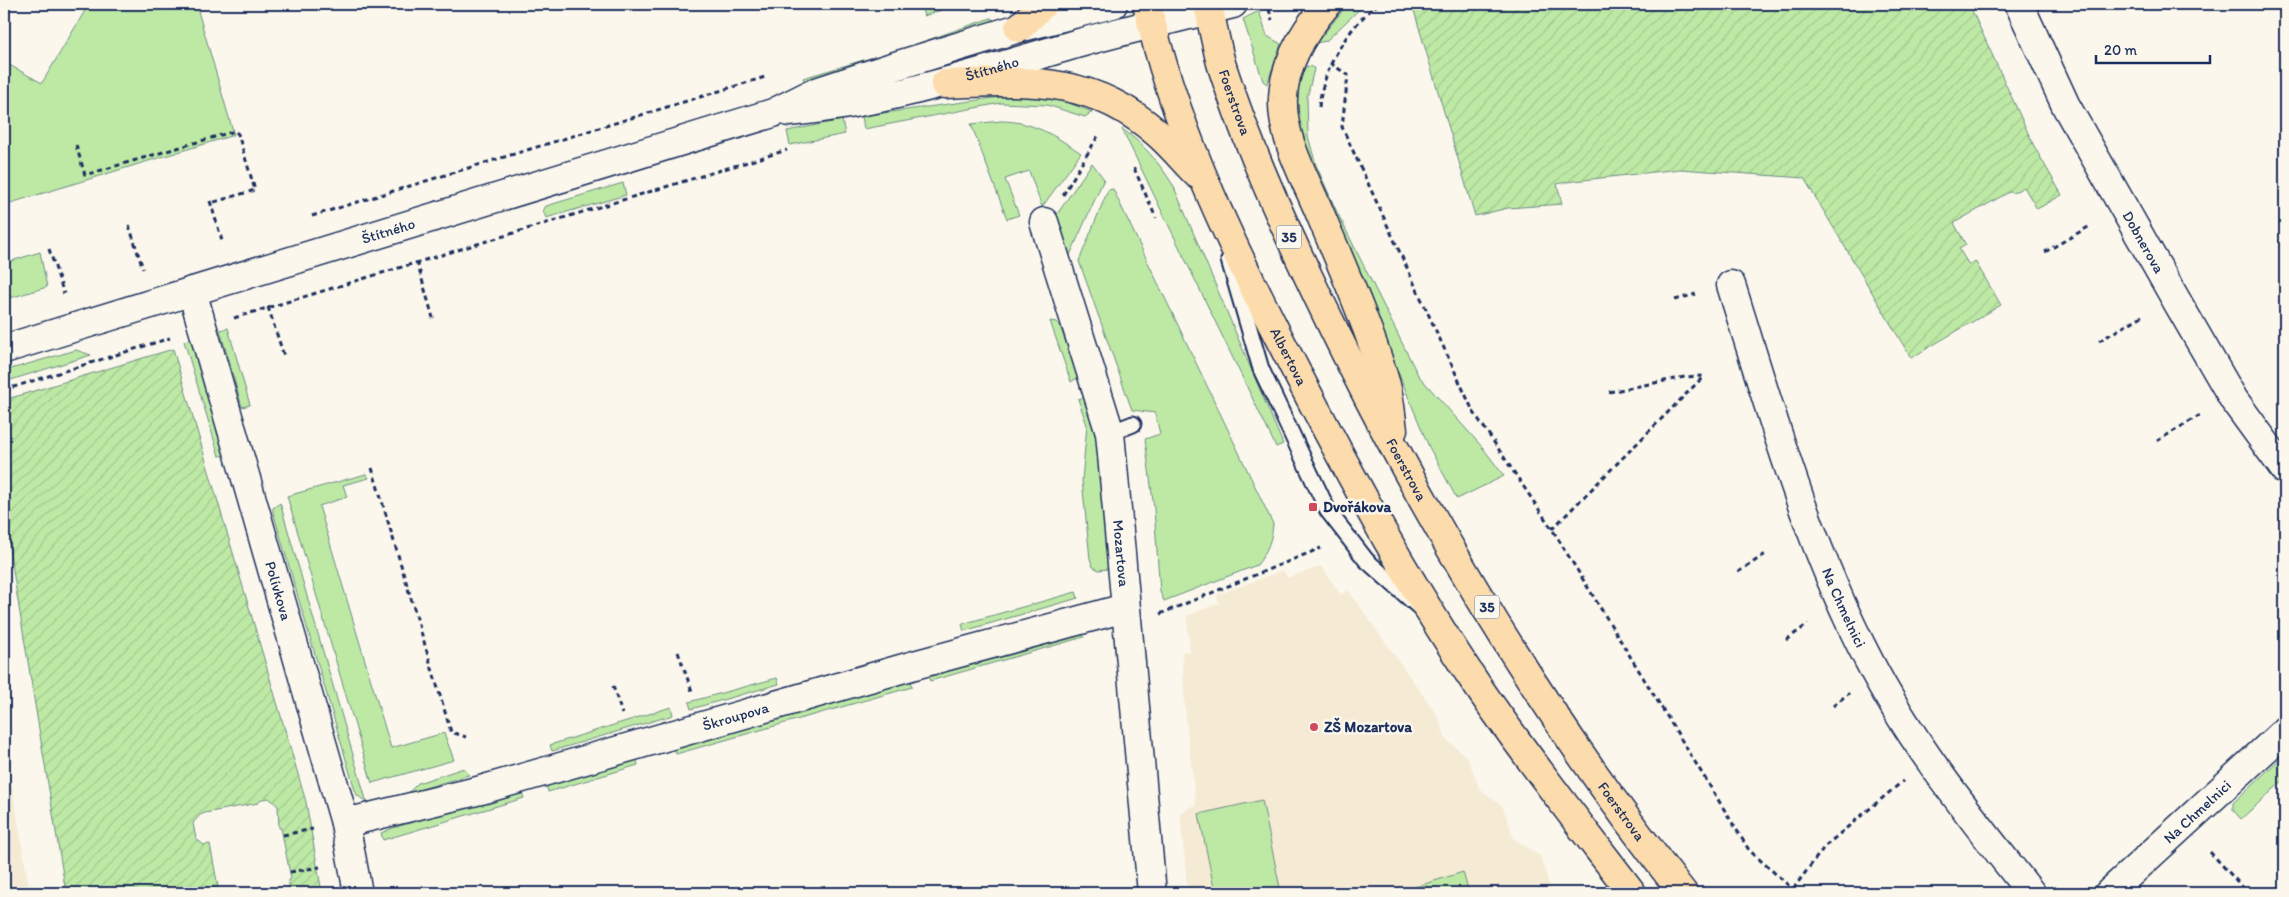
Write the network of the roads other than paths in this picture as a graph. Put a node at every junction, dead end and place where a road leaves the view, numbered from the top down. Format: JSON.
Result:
{"nodes":[{"id":1,"x":1043,"y":4,"type":"edge"},
{"id":2,"x":1113,"y":4,"type":"edge"},
{"id":3,"x":1327,"y":4,"type":"edge"},
{"id":4,"x":2019,"y":4,"type":"edge"},
{"id":5,"x":1217,"y":6,"type":"edge"},
{"id":6,"x":1150,"y":14,"type":"edge"},
{"id":7,"x":1019,"y":28,"type":"junction"},
{"id":8,"x":945,"y":84,"type":"junction"},
{"id":9,"x":773,"y":114,"type":"junction"},
{"id":10,"x":1205,"y":182,"type":"junction"},
{"id":11,"x":1216,"y":207,"type":"junction"},
{"id":12,"x":1044,"y":222,"type":"road end"},
{"id":13,"x":1731,"y":285,"type":"dead end"},
{"id":14,"x":192,"y":292,"type":"junction"},
{"id":15,"x":4,"y":349,"type":"edge"},
{"id":16,"x":1396,"y":454,"type":"junction"},
{"id":17,"x":2285,"y":470,"type":"edge"},
{"id":18,"x":1125,"y":608,"type":"junction"},
{"id":19,"x":1436,"y":620,"type":"junction"},
{"id":20,"x":2285,"y":731,"type":"edge"},
{"id":21,"x":345,"y":822,"type":"junction"},
{"id":22,"x":358,"y":893,"type":"edge"},
{"id":23,"x":1152,"y":893,"type":"edge"},
{"id":24,"x":1632,"y":893,"type":"edge"},
{"id":25,"x":1683,"y":893,"type":"edge"},
{"id":26,"x":2031,"y":893,"type":"edge"},
{"id":27,"x":2109,"y":893,"type":"edge"}],
"edges":[{"from":1,"to":7,"type":"main road"},
{"from":2,"to":7,"type":"street","name":"Štítného"},
{"from":3,"to":16,"type":"main road"},
{"from":4,"to":17,"type":"street","name":"Dobnerova"},
{"from":5,"to":6,"type":"street","name":"Štítného"},
{"from":5,"to":16,"type":"main road","name":"Foerstrova","number":"35"},
{"from":6,"to":8,"type":"street","name":"Štítného"},
{"from":6,"to":10,"type":"main road","name":"Albertova"},
{"from":7,"to":9,"type":"street","name":"Štítného"},
{"from":8,"to":9,"type":"street","name":"Štítného"},
{"from":8,"to":10,"type":"main road"},
{"from":9,"to":14,"type":"street","name":"Štítného"},
{"from":10,"to":11,"type":"main road","name":"Albertova"},
{"from":11,"to":19,"type":"main road","name":"Albertova"},
{"from":11,"to":19,"type":"lane"},
{"from":12,"to":18,"type":"street","name":"Mozartova"},
{"from":13,"to":26,"type":"street","name":"Na Chmelnici"},
{"from":14,"to":15,"type":"street","name":"Štítného"},
{"from":14,"to":21,"type":"street","name":"Polívkova"},
{"from":16,"to":25,"type":"main road","name":"Foerstrova","number":"35"},
{"from":18,"to":21,"type":"street","name":"Škroupova"},
{"from":18,"to":23,"type":"street","name":"Mozartova"},
{"from":19,"to":24,"type":"main road","name":"Albertova"},
{"from":20,"to":27,"type":"street","name":"Na Chmelnici"},
{"from":21,"to":22,"type":"street","name":"Polívkova"}]}
